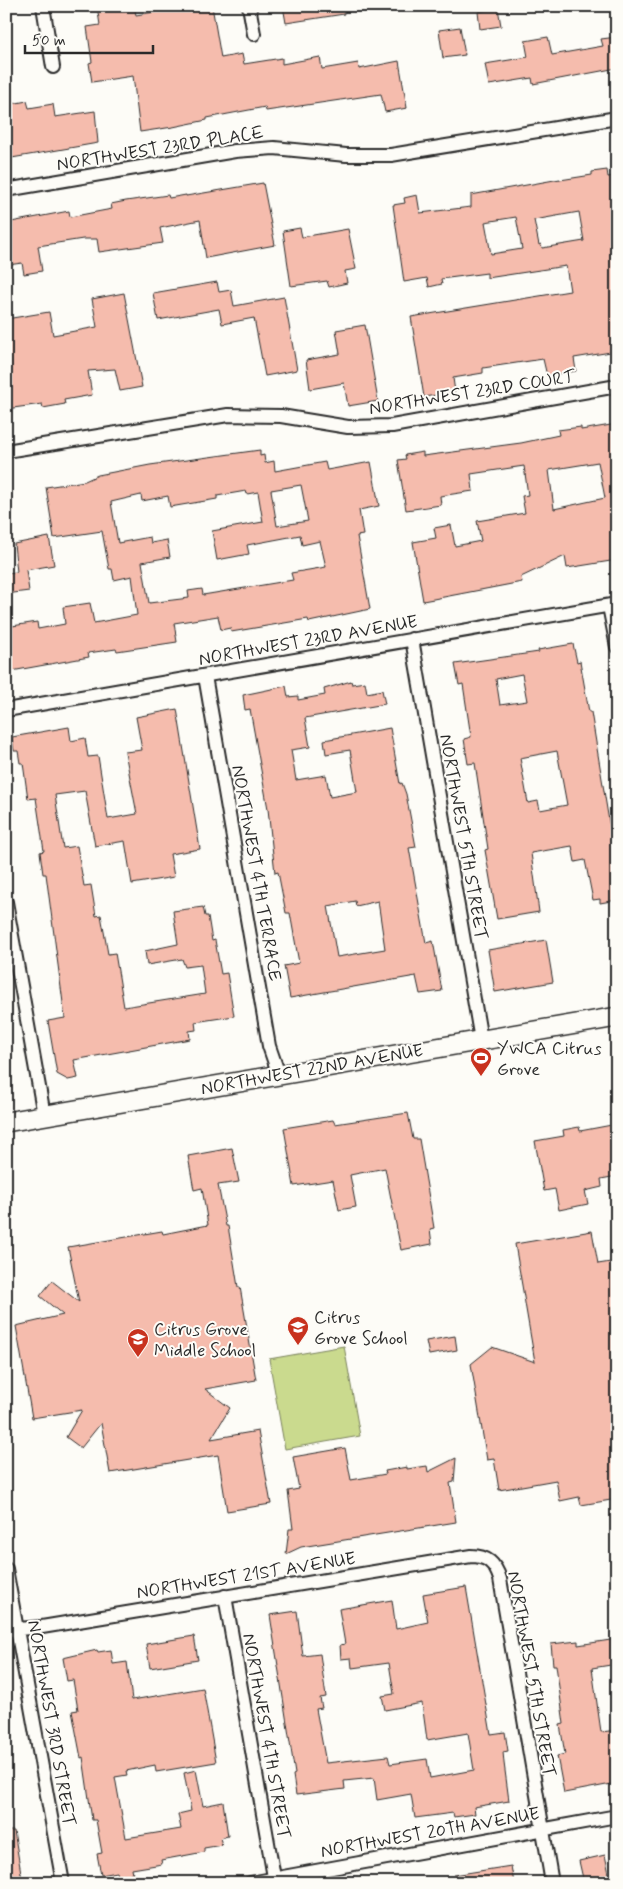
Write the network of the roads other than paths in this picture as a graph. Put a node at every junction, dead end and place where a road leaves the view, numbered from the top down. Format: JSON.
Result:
{"nodes":[{"id":1,"x":42,"y":6,"type":"edge"},
{"id":2,"x":249,"y":6,"type":"edge"},
{"id":3,"x":254,"y":34,"type":"dead end"},
{"id":4,"x":53,"y":67,"type":"dead end"},
{"id":5,"x":617,"y":118,"type":"edge"},
{"id":6,"x":6,"y":190,"type":"edge"},
{"id":7,"x":617,"y":386,"type":"edge"},
{"id":8,"x":6,"y":451,"type":"edge"},
{"id":9,"x":613,"y":605,"type":"edge"},
{"id":10,"x":412,"y":639,"type":"junction"},
{"id":11,"x":617,"y":647,"type":"edge"},
{"id":12,"x":204,"y":676,"type":"junction"},
{"id":13,"x":6,"y":710,"type":"edge"},
{"id":14,"x":6,"y":902,"type":"edge"},
{"id":15,"x":617,"y":1017,"type":"edge"},
{"id":16,"x":482,"y":1040,"type":"junction"},
{"id":17,"x":279,"y":1075,"type":"junction"},
{"id":18,"x":44,"y":1115,"type":"junction"},
{"id":19,"x":6,"y":1122,"type":"edge"},
{"id":20,"x":490,"y":1561,"type":"joint"},
{"id":21,"x":6,"y":1569,"type":"edge"},
{"id":22,"x":225,"y":1596,"type":"junction"},
{"id":23,"x":12,"y":1629,"type":"edge"},
{"id":24,"x":617,"y":1816,"type":"edge"},
{"id":25,"x":542,"y":1830,"type":"junction"},
{"id":26,"x":275,"y":1880,"type":"edge"},
{"id":27,"x":62,"y":1883,"type":"edge"},
{"id":28,"x":250,"y":1883,"type":"edge"},
{"id":29,"x":552,"y":1883,"type":"edge"}],
"edges":[{"from":1,"to":4,"type":"street"},
{"from":2,"to":3,"type":"street"},
{"from":5,"to":6,"type":"street","name":"NORTHWEST 23RD PLACE"},
{"from":7,"to":8,"type":"street","name":"NORTHWEST 23RD COURT"},
{"from":9,"to":10,"type":"street","name":"NORTHWEST 23RD AVENUE"},
{"from":9,"to":11,"type":"street"},
{"from":10,"to":12,"type":"street","name":"NORTHWEST 23RD AVENUE"},
{"from":10,"to":16,"type":"street","name":"NORTHWEST 5TH STREET"},
{"from":12,"to":13,"type":"street","name":"NORTHWEST 23RD AVENUE"},
{"from":12,"to":17,"type":"street","name":"NORTHWEST 4TH TERRACE"},
{"from":14,"to":18,"type":"street"},
{"from":15,"to":16,"type":"main road","name":"NORTHWEST 22ND AVENUE"},
{"from":16,"to":17,"type":"main road","name":"NORTHWEST 22ND AVENUE"},
{"from":17,"to":18,"type":"main road","name":"NORTHWEST 22ND AVENUE"},
{"from":18,"to":19,"type":"main road","name":"NORTHWEST 22ND AVENUE"},
{"from":20,"to":22,"type":"street","name":"NORTHWEST 21ST AVENUE"},
{"from":20,"to":25,"type":"street","name":"NORTHWEST 5TH STREET"},
{"from":21,"to":23,"type":"street","name":"NORTHWEST 3RD STREET"},
{"from":22,"to":23,"type":"street","name":"NORTHWEST 21ST AVENUE"},
{"from":22,"to":26,"type":"street","name":"NORTHWEST 4TH STREET"},
{"from":23,"to":27,"type":"street","name":"NORTHWEST 3RD STREET"},
{"from":24,"to":25,"type":"street","name":"NORTHWEST 20TH AVENUE"},
{"from":25,"to":26,"type":"street","name":"NORTHWEST 20TH AVENUE"},
{"from":25,"to":29,"type":"street","name":"NORTHWEST 5TH STREET"},
{"from":26,"to":28,"type":"street","name":"NORTHWEST 20TH AVENUE"}]}
